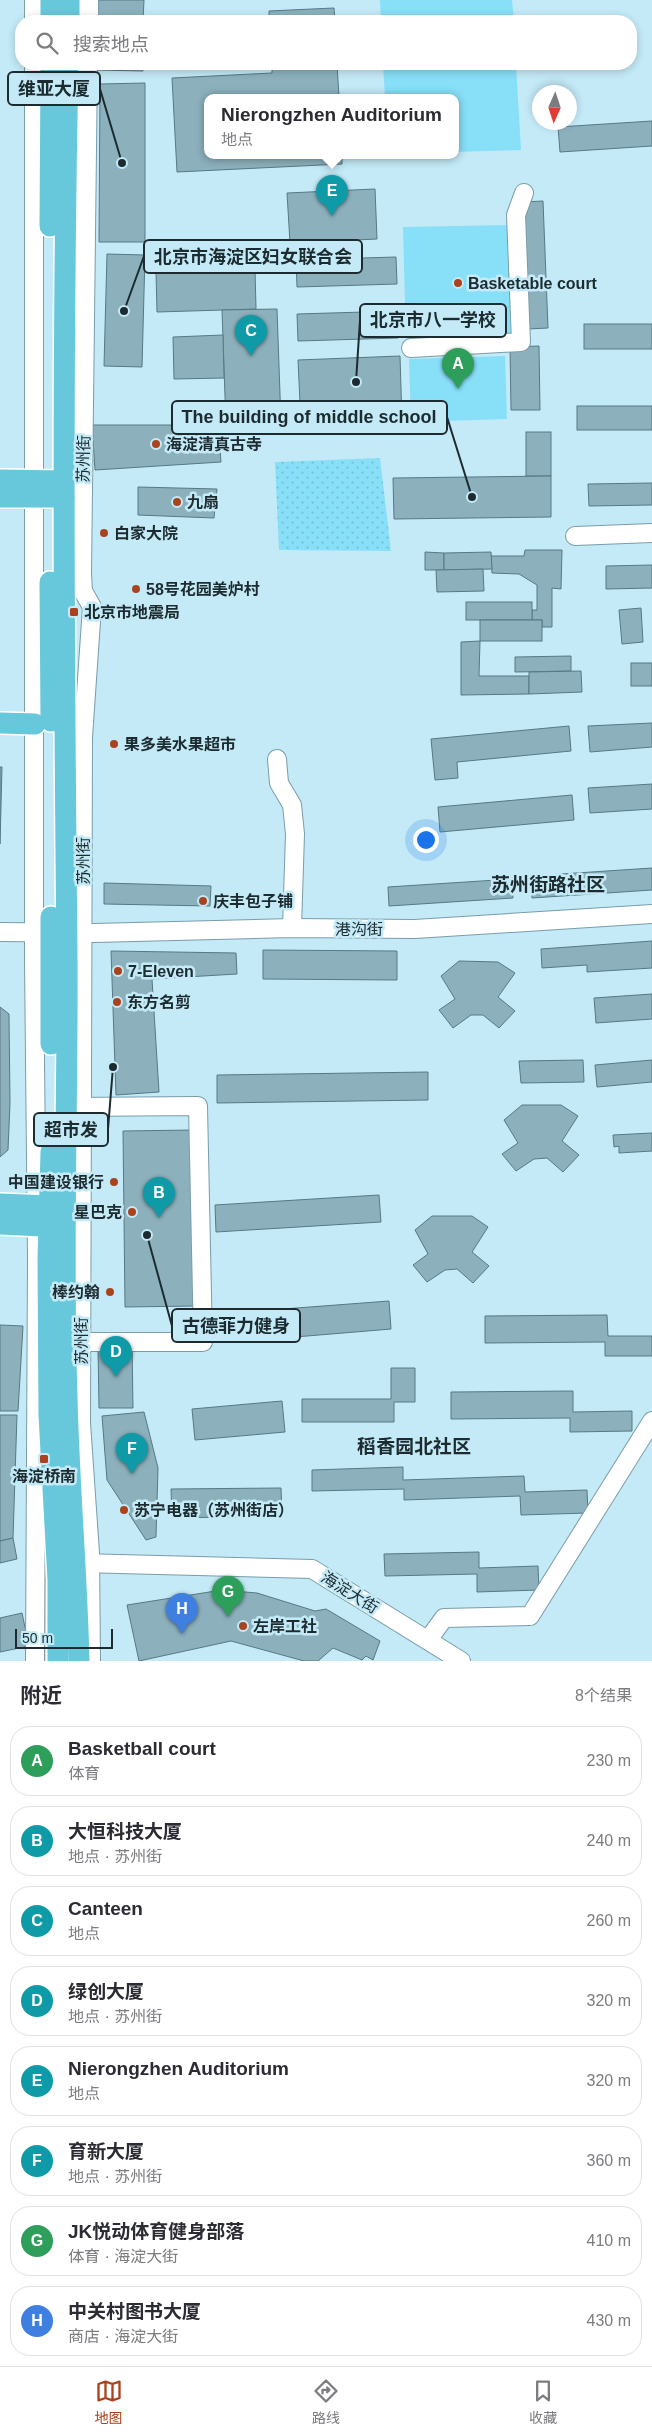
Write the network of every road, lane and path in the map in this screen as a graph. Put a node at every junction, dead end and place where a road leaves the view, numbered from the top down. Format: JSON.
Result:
{"nodes":[{"id":1,"x":34,"y":0,"type":"edge"},
{"id":2,"x":51,"y":0,"type":"edge"},
{"id":3,"x":69,"y":0,"type":"edge"},
{"id":4,"x":89,"y":0,"type":"edge"},
{"id":5,"x":34,"y":15,"type":"edge"},
{"id":6,"x":51,"y":15,"type":"edge"},
{"id":7,"x":69,"y":15,"type":"edge"},
{"id":8,"x":89,"y":15,"type":"edge"},
{"id":9,"x":34,"y":70,"type":"edge"},
{"id":10,"x":51,"y":70,"type":"edge"},
{"id":11,"x":68,"y":70,"type":"edge"},
{"id":12,"x":88,"y":70,"type":"edge"},
{"id":13,"x":524,"y":194,"type":"dead end"},
{"id":14,"x":411,"y":348,"type":"dead end"},
{"id":15,"x":0,"y":480,"type":"edge"},
{"id":16,"x":49,"y":489,"type":"junction"},
{"id":17,"x":0,"y":497,"type":"edge"},
{"id":18,"x":652,"y":533,"type":"edge"},
{"id":19,"x":575,"y":536,"type":"dead end"},
{"id":20,"x":0,"y":723,"type":"edge"},
{"id":21,"x":35,"y":724,"type":"junction"},
{"id":22,"x":277,"y":758,"type":"dead end"},
{"id":23,"x":652,"y":914,"type":"edge"},
{"id":24,"x":292,"y":928,"type":"junction"},
{"id":25,"x":0,"y":932,"type":"edge"},
{"id":26,"x":59,"y":933,"type":"junction"},
{"id":27,"x":74,"y":1107,"type":"junction"},
{"id":28,"x":0,"y":1204,"type":"edge"},
{"id":29,"x":50,"y":1216,"type":"junction"},
{"id":30,"x":0,"y":1224,"type":"edge"},
{"id":31,"x":74,"y":1342,"type":"junction"},
{"id":32,"x":652,"y":1421,"type":"edge"},
{"id":33,"x":83,"y":1563,"type":"junction"},
{"id":34,"x":428,"y":1640,"type":"junction"},
{"id":35,"x":35,"y":1661,"type":"edge"},
{"id":36,"x":58,"y":1661,"type":"edge"},
{"id":37,"x":79,"y":1661,"type":"edge"},
{"id":38,"x":91,"y":1661,"type":"edge"},
{"id":39,"x":461,"y":1661,"type":"edge"}],
"edges":[{"from":1,"to":5,"type":"street"},
{"from":2,"to":6,"type":"main road"},
{"from":3,"to":7,"type":"main road"},
{"from":4,"to":8,"type":"street"},
{"from":9,"to":16,"type":"street","name":"苏州街"},
{"from":10,"to":16,"type":"main road","name":"苏州街"},
{"from":11,"to":16,"type":"main road","name":"苏州街"},
{"from":12,"to":26,"type":"street","name":"苏州街"},
{"from":13,"to":14,"type":"street"},
{"from":15,"to":16,"type":"main road"},
{"from":16,"to":17,"type":"main road"},
{"from":16,"to":21,"type":"street","name":"苏州街"},
{"from":16,"to":26,"type":"main road","name":"苏州街"},
{"from":18,"to":19,"type":"street"},
{"from":20,"to":21,"type":"main road"},
{"from":21,"to":26,"type":"street","name":"苏州街"},
{"from":22,"to":24,"type":"street"},
{"from":23,"to":24,"type":"street","name":"港沟街"},
{"from":24,"to":26,"type":"street","name":"港沟街"},
{"from":25,"to":26,"type":"street","name":"港沟街"},
{"from":26,"to":27,"type":"main road","name":"苏州街"},
{"from":26,"to":29,"type":"main road","name":"苏州街"},
{"from":27,"to":29,"type":"main road","name":"苏州街"},
{"from":27,"to":31,"type":"street","name":"苏州街"},
{"from":27,"to":31,"type":"street"},
{"from":28,"to":29,"type":"main road"},
{"from":29,"to":30,"type":"main road"},
{"from":29,"to":31,"type":"main road","name":"苏州街"},
{"from":29,"to":35,"type":"street","name":"苏州街"},
{"from":29,"to":36,"type":"main road","name":"苏州街"},
{"from":31,"to":33,"type":"main road","name":"苏州街"},
{"from":32,"to":34,"type":"street"},
{"from":33,"to":34,"type":"street","name":"海淀大街"},
{"from":33,"to":37,"type":"main road","name":"苏州街"},
{"from":33,"to":38,"type":"street","name":"苏州街"},
{"from":34,"to":39,"type":"street","name":"海淀大街"}]}
